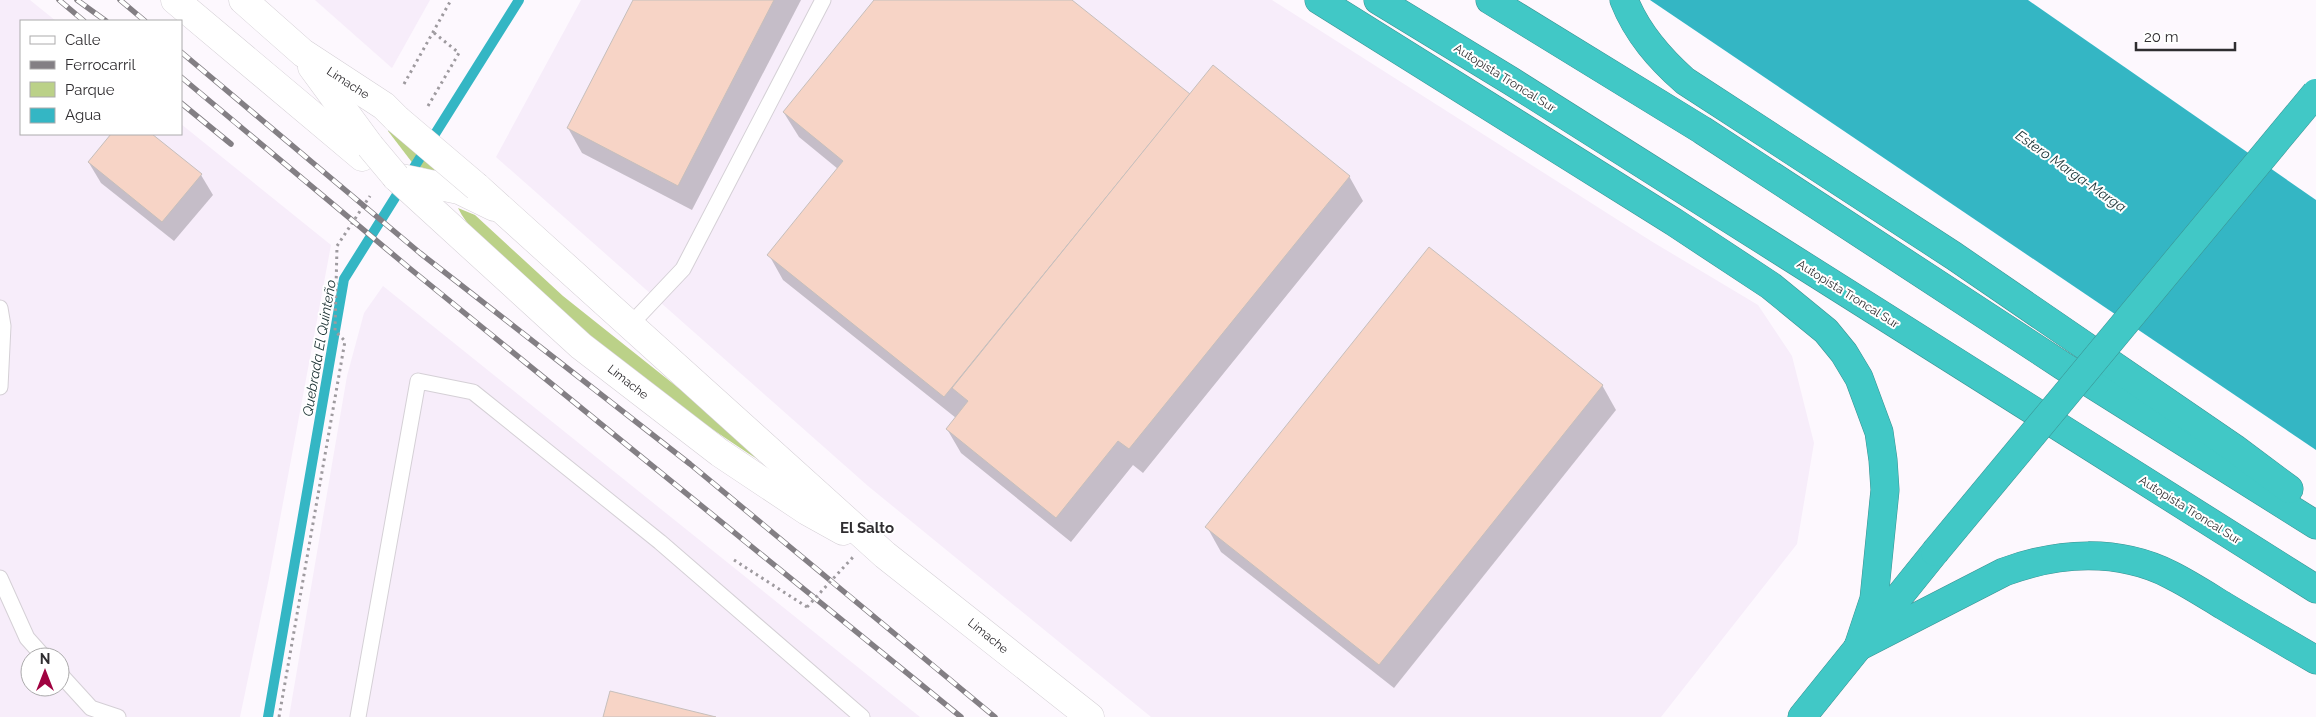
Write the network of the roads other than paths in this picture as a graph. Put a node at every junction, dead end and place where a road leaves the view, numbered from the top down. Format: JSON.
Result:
{"nodes":[{"id":1,"x":175,"y":0,"type":"edge"},
{"id":2,"x":243,"y":0,"type":"edge"},
{"id":3,"x":823,"y":0,"type":"edge"},
{"id":4,"x":1319,"y":0,"type":"edge"},
{"id":5,"x":1378,"y":0,"type":"edge"},
{"id":6,"x":1490,"y":0,"type":"edge"},
{"id":7,"x":1624,"y":0,"type":"edge"},
{"id":8,"x":303,"y":53,"type":"junction"},
{"id":9,"x":2316,"y":93,"type":"edge"},
{"id":10,"x":366,"y":152,"type":"junction"},
{"id":11,"x":396,"y":177,"type":"junction"},
{"id":12,"x":471,"y":190,"type":"junction"},
{"id":13,"x":0,"y":308,"type":"edge"},
{"id":14,"x":631,"y":324,"type":"junction"},
{"id":15,"x":0,"y":386,"type":"edge"},
{"id":16,"x":2316,"y":510,"type":"edge"},
{"id":17,"x":2316,"y":525,"type":"edge"},
{"id":18,"x":886,"y":555,"type":"junction"},
{"id":19,"x":0,"y":578,"type":"edge"},
{"id":20,"x":2316,"y":589,"type":"edge"},
{"id":21,"x":35,"y":647,"type":"edge"},
{"id":22,"x":1858,"y":648,"type":"junction"},
{"id":23,"x":2316,"y":660,"type":"edge"},
{"id":24,"x":70,"y":685,"type":"edge"},
{"id":25,"x":118,"y":717,"type":"edge"},
{"id":26,"x":358,"y":717,"type":"edge"},
{"id":27,"x":862,"y":717,"type":"edge"},
{"id":28,"x":1090,"y":717,"type":"edge"},
{"id":29,"x":1802,"y":717,"type":"edge"}],
"edges":[{"from":1,"to":10,"type":"main road","name":"Limache"},
{"from":2,"to":8,"type":"main road","name":"Limache"},
{"from":3,"to":14,"type":"lane"},
{"from":4,"to":22,"type":"highway"},
{"from":5,"to":20,"type":"highway","name":"Autopista Troncal Sur"},
{"from":6,"to":17,"type":"highway"},
{"from":7,"to":16,"type":"highway"},
{"from":8,"to":10,"type":"main road","name":"Limache"},
{"from":8,"to":12,"type":"main road","name":"Limache","bridge":true},
{"from":9,"to":22,"type":"highway","bridge":true},
{"from":10,"to":11,"type":"main road","name":"Limache","bridge":true},
{"from":11,"to":12,"type":"main road","name":"Limache"},
{"from":11,"to":18,"type":"main road","name":"Limache"},
{"from":12,"to":14,"type":"main road","name":"Limache"},
{"from":13,"to":15,"type":"lane"},
{"from":14,"to":18,"type":"main road","name":"Limache"},
{"from":18,"to":28,"type":"main road","name":"Limache"},
{"from":19,"to":21,"type":"lane"},
{"from":22,"to":23,"type":"highway"},
{"from":22,"to":29,"type":"highway"},
{"from":24,"to":25,"type":"lane"},
{"from":26,"to":27,"type":"lane"}]}
